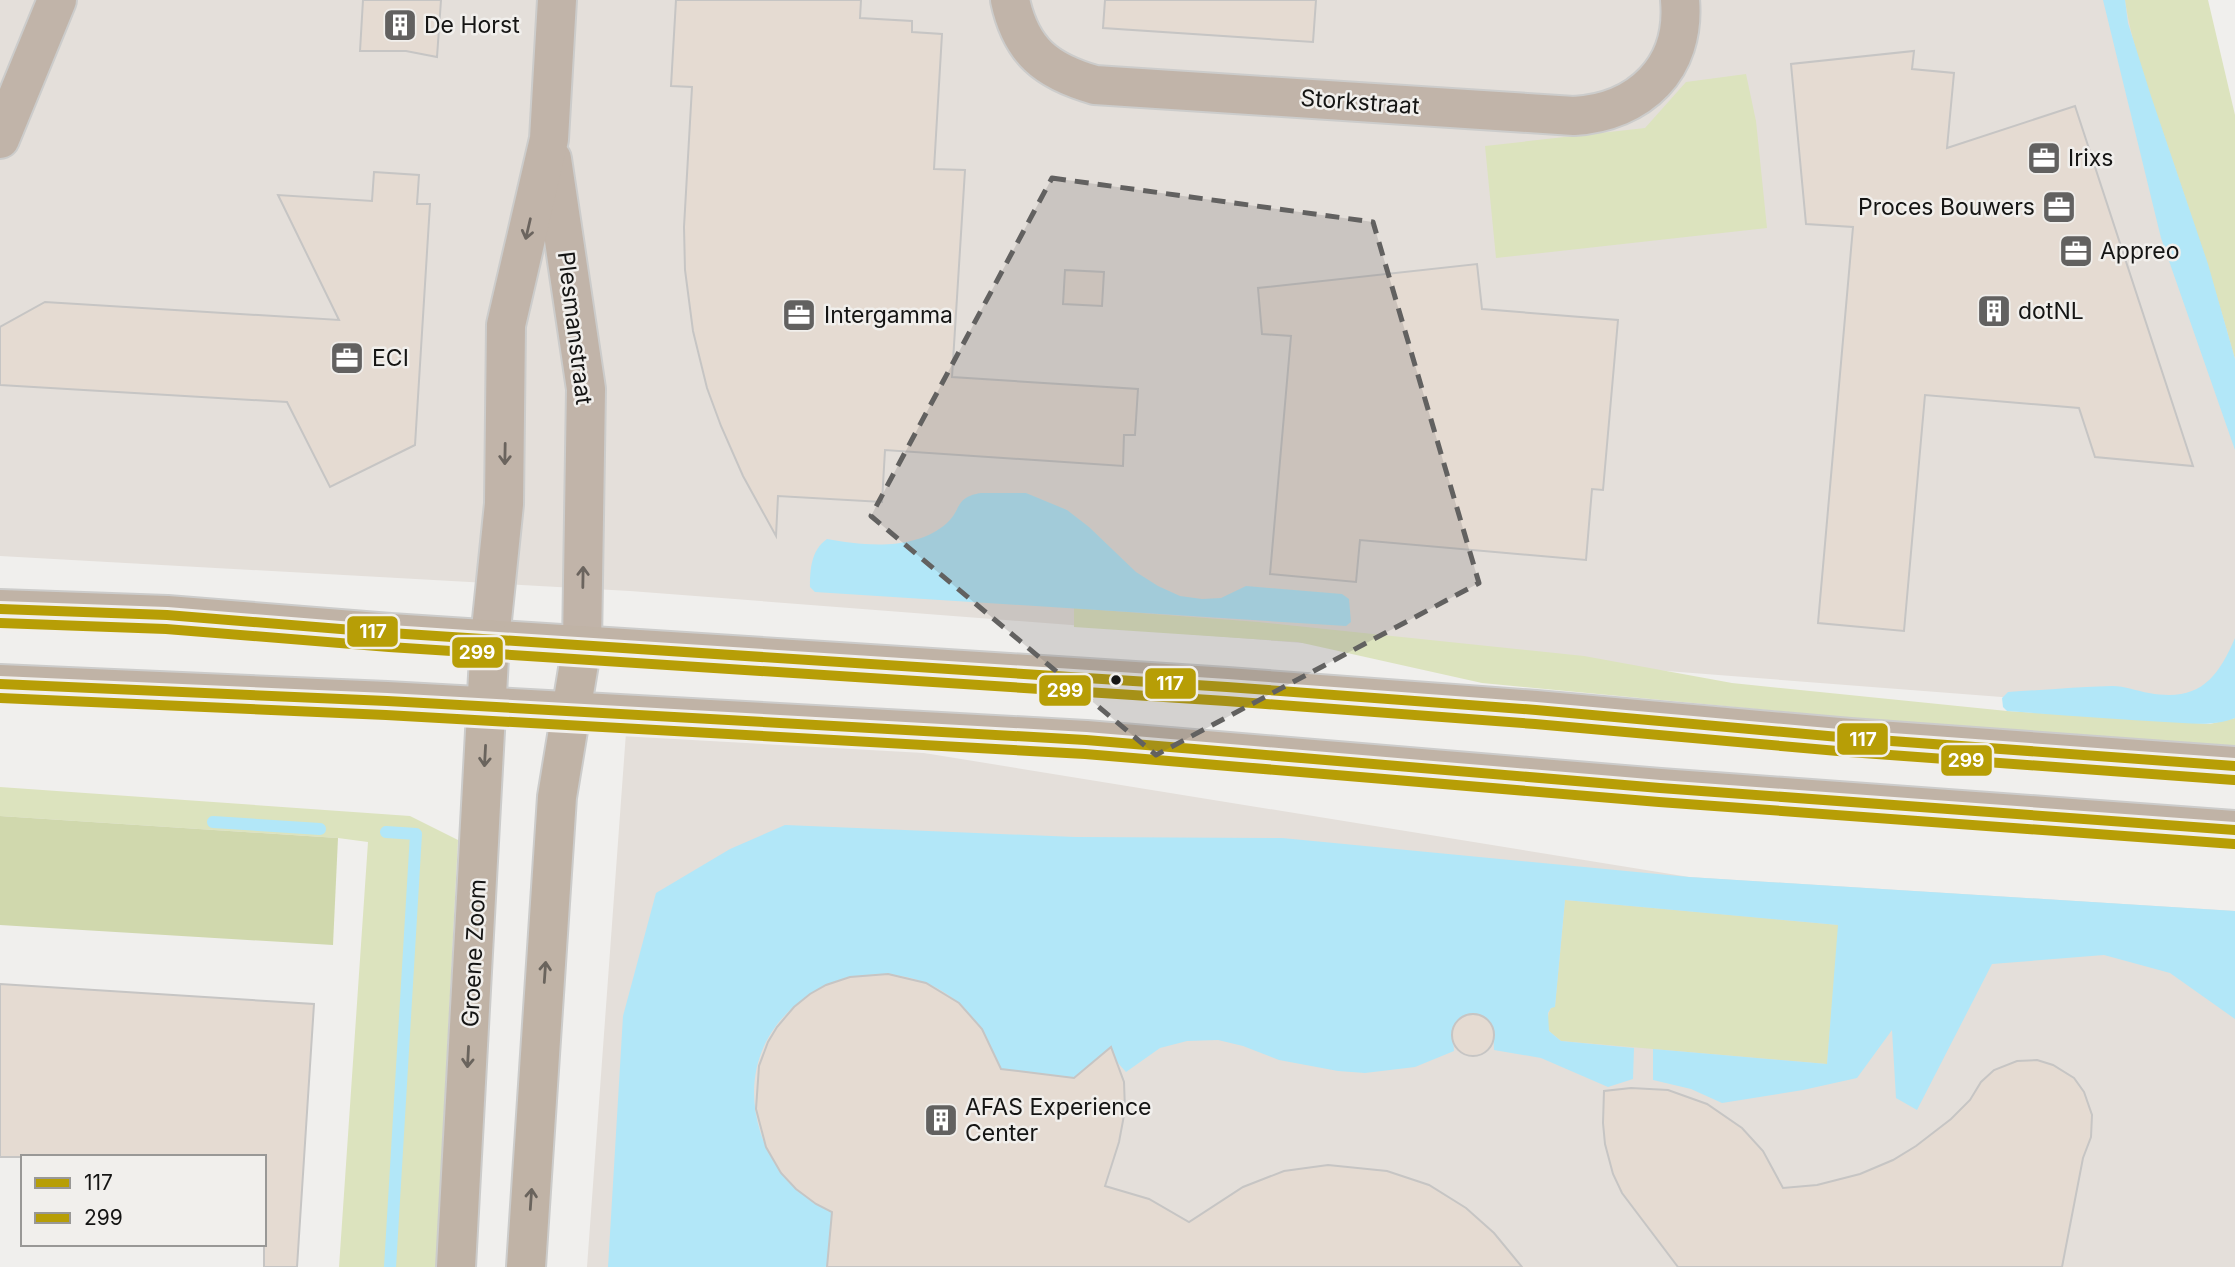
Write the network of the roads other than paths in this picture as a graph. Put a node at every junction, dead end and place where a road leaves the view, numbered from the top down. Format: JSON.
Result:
{"nodes":[{"id":1,"x":57,"y":0,"type":"edge"},
{"id":2,"x":557,"y":0,"type":"edge"},
{"id":3,"x":1010,"y":0,"type":"edge"},
{"id":4,"x":1680,"y":0,"type":"edge"},
{"id":5,"x":0,"y":139,"type":"edge"},
{"id":6,"x":549,"y":139,"type":"junction"},
{"id":7,"x":0,"y":609,"type":"edge"},
{"id":8,"x":490,"y":639,"type":"junction"},
{"id":9,"x":582,"y":645,"type":"junction"},
{"id":10,"x":0,"y":684,"type":"edge"},
{"id":11,"x":487,"y":708,"type":"junction"},
{"id":12,"x":571,"y":712,"type":"junction"},
{"id":13,"x":2235,"y":766,"type":"edge"},
{"id":14,"x":2235,"y":830,"type":"edge"},
{"id":15,"x":456,"y":1267,"type":"edge"},
{"id":16,"x":526,"y":1267,"type":"edge"}],
"edges":[{"from":1,"to":5,"type":"street"},
{"from":2,"to":6,"type":"street","name":"Plesmanstraat"},
{"from":3,"to":4,"type":"street","name":"Storkstraat"},
{"from":6,"to":8,"type":"street","name":"Plesmanstraat","one_way":true},
{"from":9,"to":6,"type":"street","name":"Plesmanstraat","one_way":true},
{"from":7,"to":8,"type":"main road"},
{"from":8,"to":9,"type":"main road"},
{"from":8,"to":11,"type":"main road","name":"Groene Zoom"},
{"from":9,"to":12,"type":"main road"},
{"from":9,"to":13,"type":"main road"},
{"from":10,"to":11,"type":"main road"},
{"from":11,"to":12,"type":"main road"},
{"from":11,"to":15,"type":"main road","name":"Groene Zoom","one_way":true},
{"from":12,"to":14,"type":"main road"},
{"from":16,"to":12,"type":"main road","one_way":true}]}
